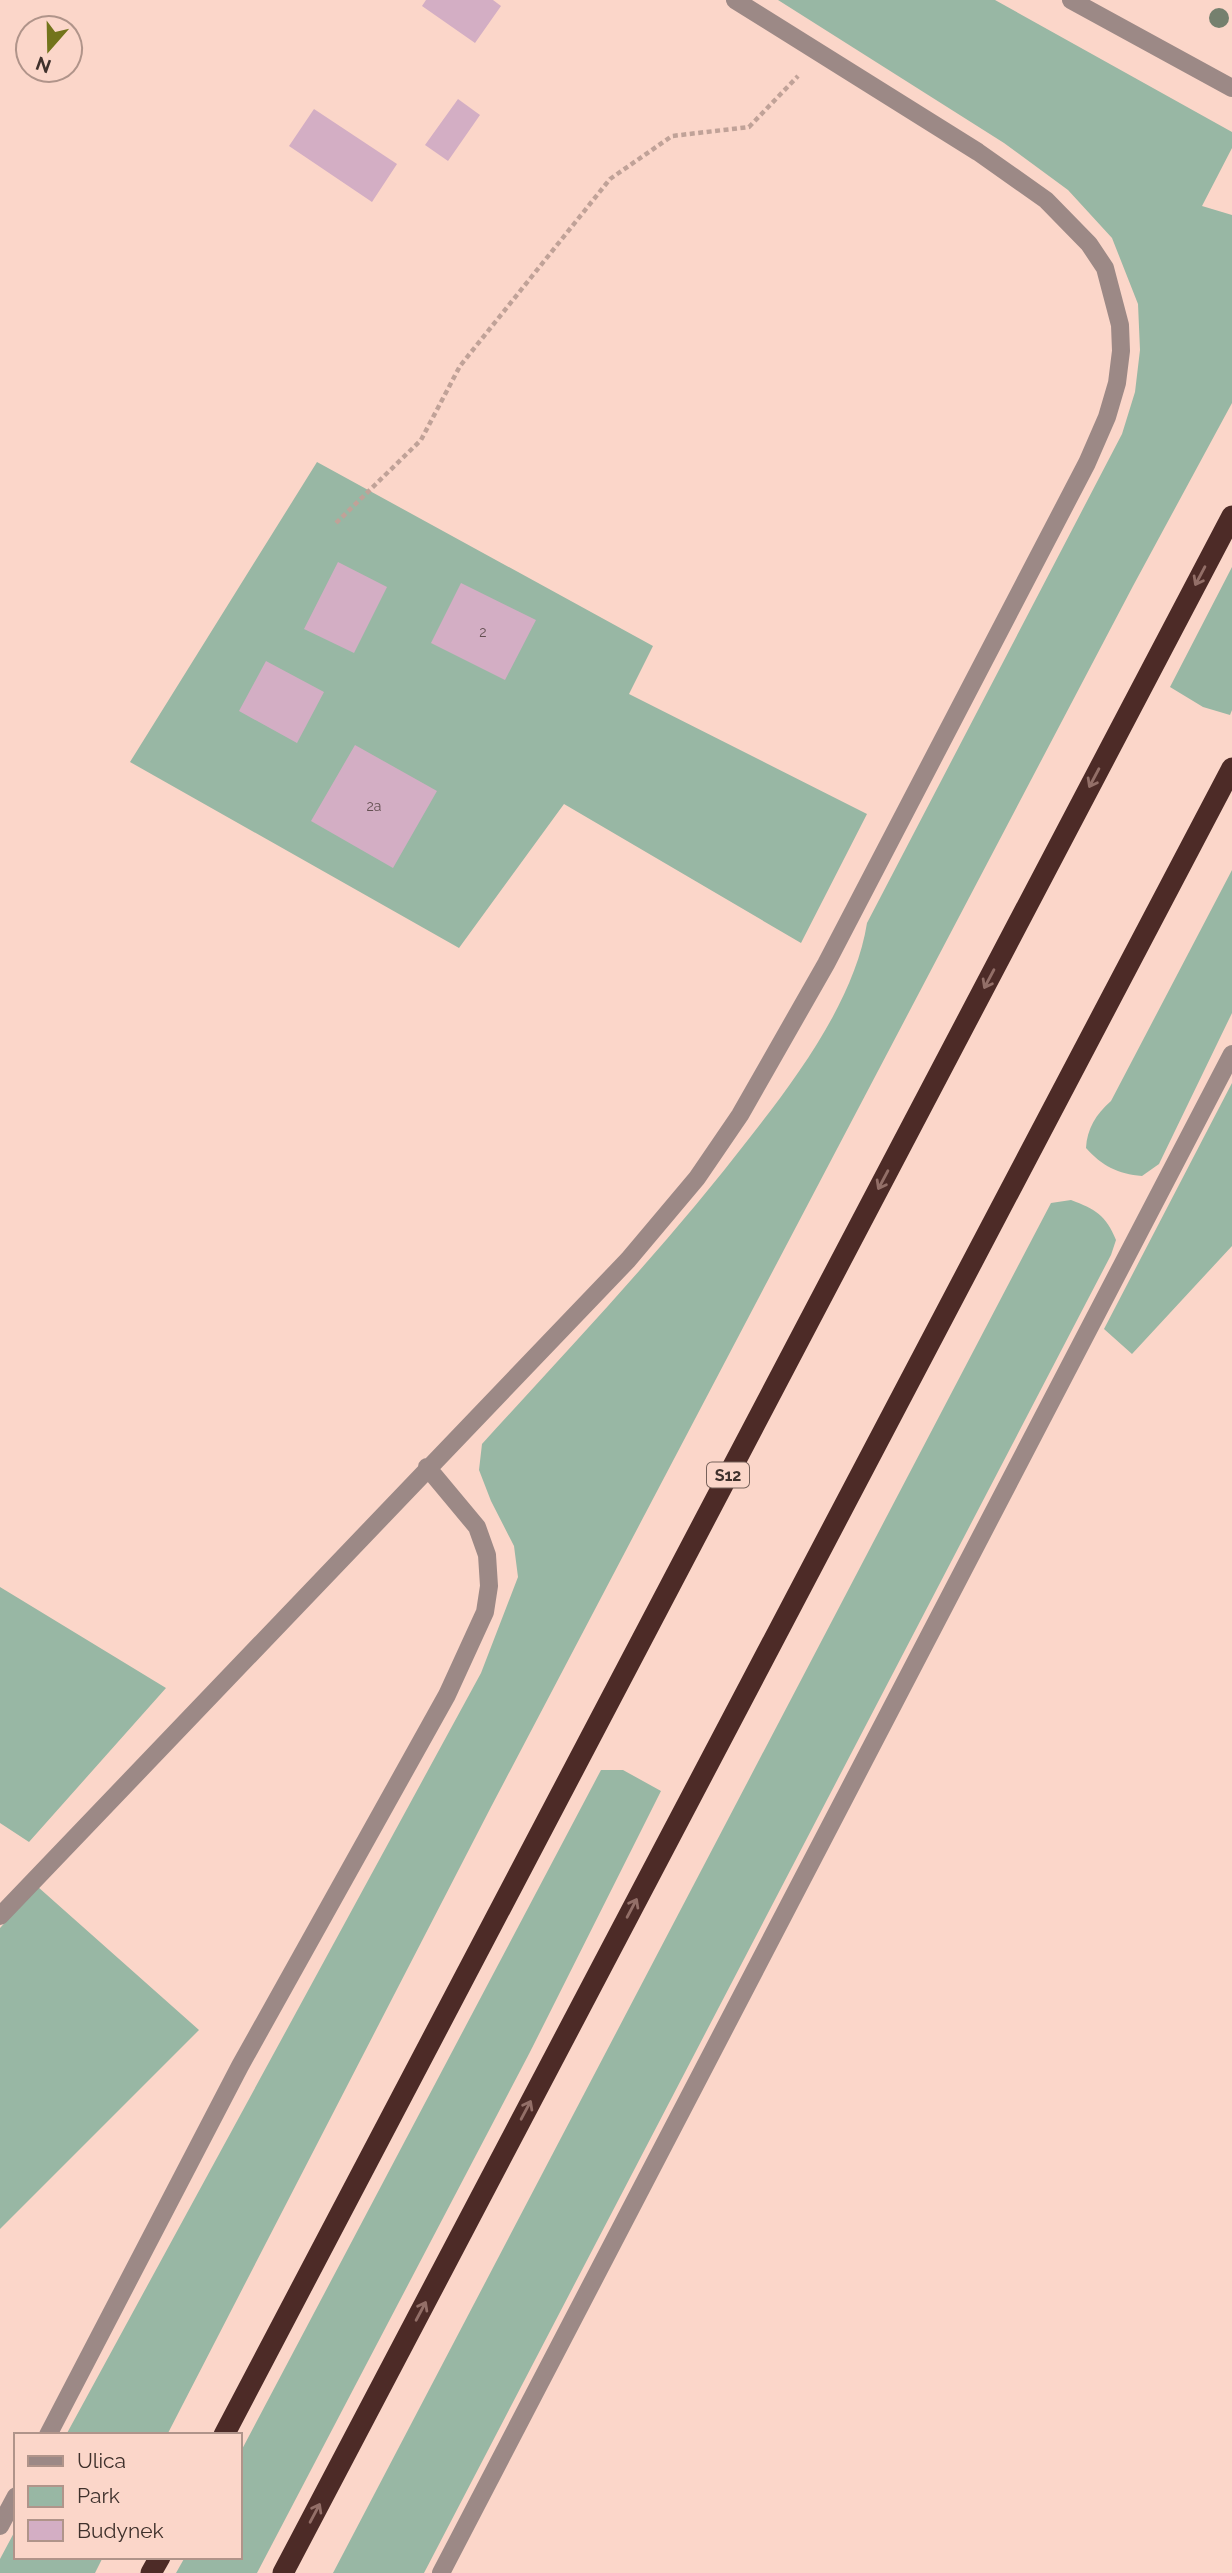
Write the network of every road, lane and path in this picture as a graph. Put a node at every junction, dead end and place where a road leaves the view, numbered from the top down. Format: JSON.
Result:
{"nodes":[{"id":1,"x":735,"y":0,"type":"edge"},
{"id":2,"x":1071,"y":0,"type":"edge"},
{"id":3,"x":821,"y":52,"type":"junction"},
{"id":4,"x":1232,"y":88,"type":"edge"},
{"id":5,"x":1232,"y":516,"type":"edge"},
{"id":6,"x":336,"y":523,"type":"dead end"},
{"id":7,"x":1232,"y":768,"type":"edge"},
{"id":8,"x":1232,"y":1054,"type":"edge"},
{"id":9,"x":427,"y":1467,"type":"junction"},
{"id":10,"x":0,"y":1916,"type":"edge"},
{"id":11,"x":49,"y":2433,"type":"edge"},
{"id":12,"x":225,"y":2433,"type":"edge"},
{"id":13,"x":14,"y":2500,"type":"edge"},
{"id":14,"x":0,"y":2526,"type":"edge"},
{"id":15,"x":283,"y":2573,"type":"edge"},
{"id":16,"x":441,"y":2573,"type":"edge"}],
"edges":[{"from":1,"to":3,"type":"street"},
{"from":2,"to":4,"type":"street"},
{"from":3,"to":6,"type":"path"},
{"from":3,"to":9,"type":"street"},
{"from":5,"to":12,"type":"highway","number":"S12","one_way":true},
{"from":15,"to":7,"type":"highway","one_way":true},
{"from":8,"to":16,"type":"street"},
{"from":9,"to":10,"type":"street"},
{"from":9,"to":11,"type":"street"},
{"from":13,"to":14,"type":"street"}]}
